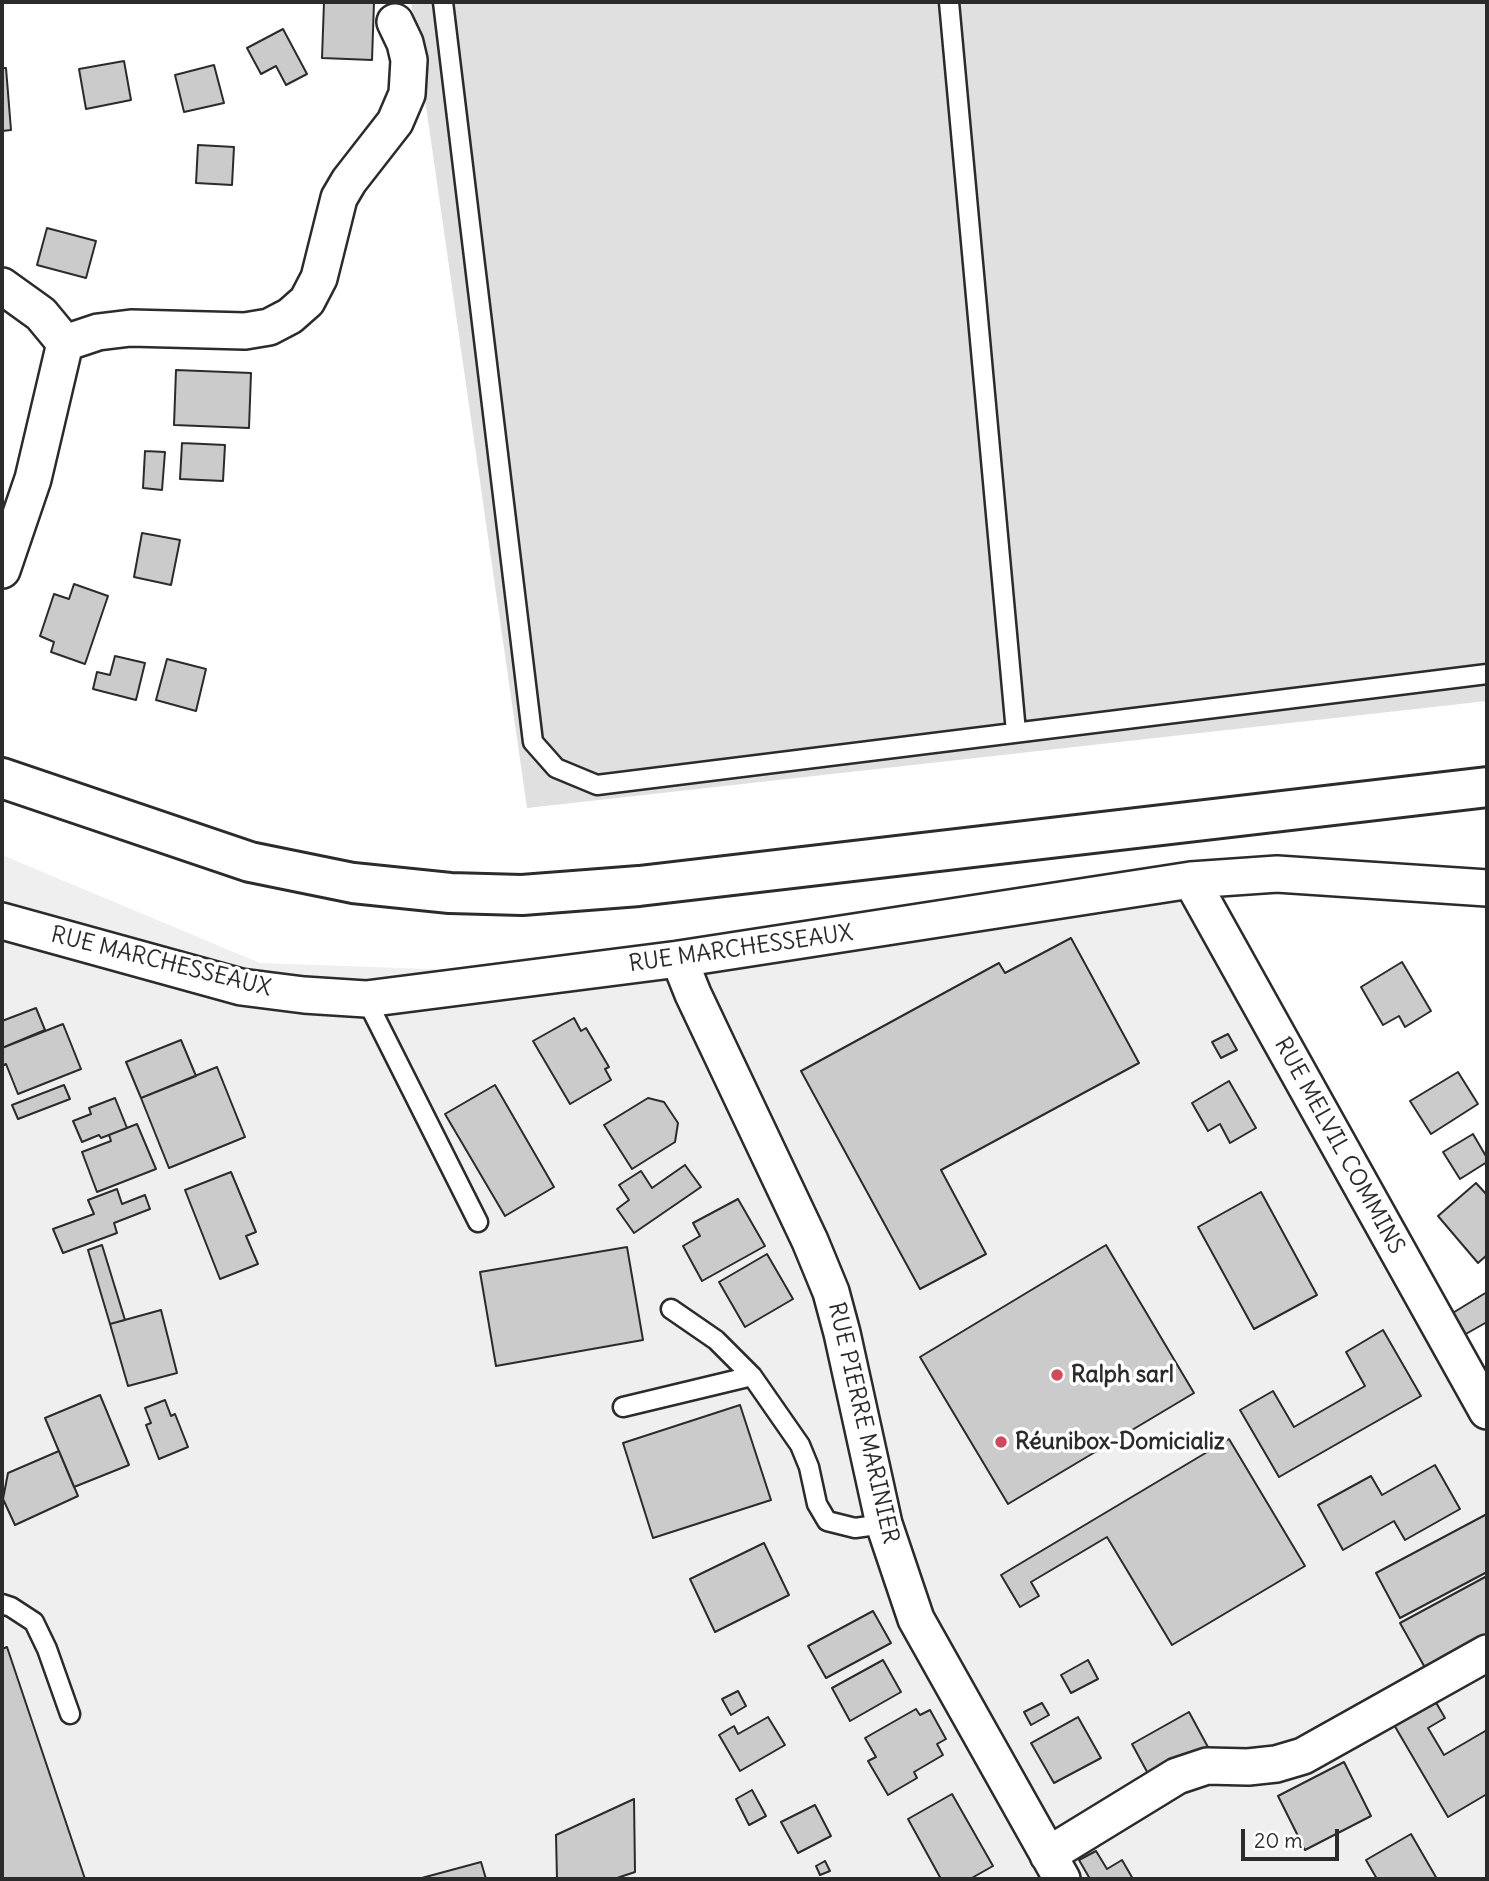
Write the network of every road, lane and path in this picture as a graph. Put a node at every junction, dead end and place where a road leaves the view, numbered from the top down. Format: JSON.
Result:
{"nodes":[{"id":1,"x":443,"y":2,"type":"edge"},
{"id":2,"x":949,"y":2,"type":"edge"},
{"id":3,"x":395,"y":22,"type":"dead end"},
{"id":4,"x":2,"y":286,"type":"edge"},
{"id":5,"x":65,"y":343,"type":"junction"},
{"id":6,"x":2,"y":570,"type":"edge"},
{"id":7,"x":1487,"y":674,"type":"edge"},
{"id":8,"x":1016,"y":732,"type":"junction"},
{"id":9,"x":2,"y":778,"type":"edge"},
{"id":10,"x":1487,"y":787,"type":"edge"},
{"id":11,"x":1191,"y":880,"type":"junction"},
{"id":12,"x":1487,"y":888,"type":"edge"},
{"id":13,"x":2,"y":921,"type":"edge"},
{"id":14,"x":679,"y":959,"type":"junction"},
{"id":15,"x":366,"y":999,"type":"junction"},
{"id":16,"x":478,"y":1222,"type":"dead end"},
{"id":17,"x":671,"y":1308,"type":"dead end"},
{"id":18,"x":752,"y":1376,"type":"junction"},
{"id":19,"x":623,"y":1408,"type":"dead end"},
{"id":20,"x":1487,"y":1411,"type":"edge"},
{"id":21,"x":884,"y":1524,"type":"junction"},
{"id":22,"x":2,"y":1604,"type":"edge"},
{"id":23,"x":1487,"y":1653,"type":"edge"},
{"id":24,"x":70,"y":1714,"type":"dead end"},
{"id":25,"x":1055,"y":1867,"type":"edge"}],
"edges":[{"from":1,"to":8,"type":"lane"},
{"from":2,"to":8,"type":"lane"},
{"from":3,"to":5,"type":"street"},
{"from":4,"to":5,"type":"street"},
{"from":5,"to":6,"type":"street"},
{"from":7,"to":8,"type":"lane"},
{"from":9,"to":10,"type":"street"},
{"from":11,"to":12,"type":"street","name":"RUE MARCHESSEAUX"},
{"from":11,"to":14,"type":"street","name":"RUE MARCHESSEAUX"},
{"from":11,"to":20,"type":"street","name":"RUE MELVIL COMMINS"},
{"from":13,"to":15,"type":"street","name":"RUE MARCHESSEAUX"},
{"from":14,"to":15,"type":"street","name":"RUE MARCHESSEAUX"},
{"from":14,"to":21,"type":"street","name":"RUE PIERRE MARINIER"},
{"from":15,"to":16,"type":"lane"},
{"from":17,"to":18,"type":"lane"},
{"from":18,"to":19,"type":"lane"},
{"from":18,"to":21,"type":"lane"},
{"from":21,"to":25,"type":"street","name":"RUE PIERRE MARINIER"},
{"from":22,"to":24,"type":"lane"},
{"from":23,"to":25,"type":"street"}]}
